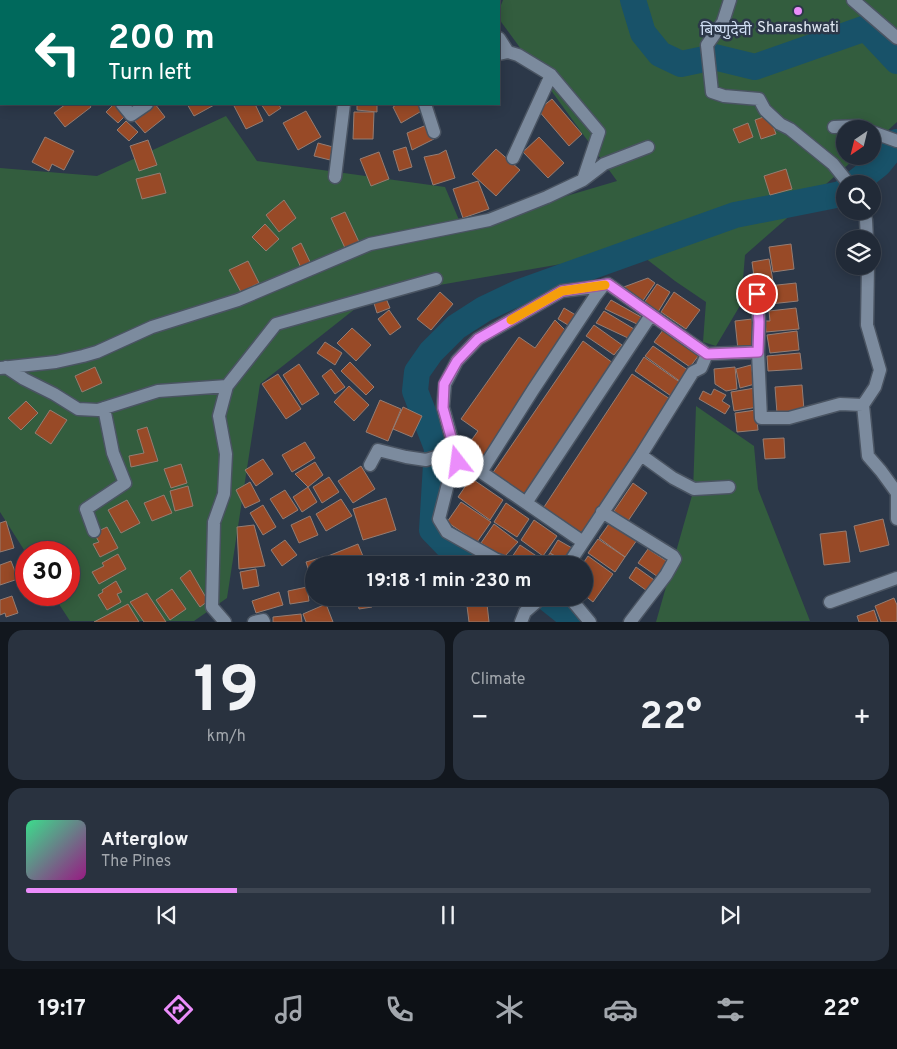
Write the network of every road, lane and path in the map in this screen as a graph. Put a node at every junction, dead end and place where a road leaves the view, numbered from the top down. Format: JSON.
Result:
{"nodes":[{"id":1,"x":730,"y":0,"type":"edge"},
{"id":2,"x":853,"y":0,"type":"edge"},
{"id":3,"x":897,"y":38,"type":"edge"},
{"id":4,"x":503,"y":53,"type":"edge"},
{"id":5,"x":551,"y":75,"type":"junction"},
{"id":6,"x":123,"y":105,"type":"edge"},
{"id":7,"x":145,"y":105,"type":"edge"},
{"id":8,"x":344,"y":105,"type":"edge"},
{"id":9,"x":425,"y":105,"type":"edge"},
{"id":10,"x":434,"y":132,"type":"dead end"},
{"id":11,"x":881,"y":135,"type":"edge"},
{"id":12,"x":897,"y":141,"type":"edge"},
{"id":13,"x":648,"y":147,"type":"dead end"},
{"id":14,"x":513,"y":158,"type":"dead end"},
{"id":15,"x":842,"y":175,"type":"edge"},
{"id":16,"x":335,"y":177,"type":"dead end"},
{"id":17,"x":583,"y":180,"type":"junction"},
{"id":18,"x":868,"y":275,"type":"edge"},
{"id":19,"x":436,"y":279,"type":"dead end"},
{"id":20,"x":603,"y":286,"type":"junction"},
{"id":21,"x":757,"y":294,"type":"dead end"},
{"id":22,"x":651,"y":315,"type":"junction"},
{"id":23,"x":758,"y":352,"type":"junction"},
{"id":24,"x":707,"y":354,"type":"junction"},
{"id":25,"x":3,"y":368,"type":"edge"},
{"id":26,"x":226,"y":386,"type":"junction"},
{"id":27,"x":863,"y":405,"type":"junction"},
{"id":28,"x":104,"y":408,"type":"junction"},
{"id":29,"x":455,"y":451,"type":"junction"},
{"id":30,"x":640,"y":455,"type":"junction"},
{"id":31,"x":370,"y":465,"type":"dead end"},
{"id":32,"x":728,"y":487,"type":"dead end"},
{"id":33,"x":526,"y":503,"type":"junction"},
{"id":34,"x":602,"y":512,"type":"junction"},
{"id":35,"x":897,"y":520,"type":"edge"},
{"id":36,"x":94,"y":531,"type":"dead end"},
{"id":37,"x":583,"y":542,"type":"junction"},
{"id":38,"x":490,"y":556,"type":"edge"},
{"id":39,"x":574,"y":556,"type":"edge"},
{"id":40,"x":897,"y":578,"type":"edge"},
{"id":41,"x":830,"y":602,"type":"dead end"},
{"id":42,"x":533,"y":606,"type":"edge"},
{"id":43,"x":577,"y":606,"type":"edge"},
{"id":44,"x":523,"y":617,"type":"edge"},
{"id":45,"x":225,"y":622,"type":"edge"},
{"id":46,"x":254,"y":622,"type":"edge"},
{"id":47,"x":264,"y":622,"type":"edge"},
{"id":48,"x":590,"y":622,"type":"edge"},
{"id":49,"x":630,"y":622,"type":"edge"}],
"edges":[{"from":1,"to":15,"type":"street"},
{"from":2,"to":3,"type":"street"},
{"from":4,"to":5,"type":"street"},
{"from":5,"to":14,"type":"street"},
{"from":5,"to":17,"type":"street"},
{"from":6,"to":7,"type":"street"},
{"from":8,"to":16,"type":"street"},
{"from":9,"to":10,"type":"street"},
{"from":11,"to":12,"type":"street"},
{"from":13,"to":17,"type":"street"},
{"from":17,"to":25,"type":"street"},
{"from":18,"to":27,"type":"street"},
{"from":19,"to":26,"type":"street"},
{"from":20,"to":22,"type":"street"},
{"from":20,"to":29,"type":"street"},
{"from":20,"to":33,"type":"street"},
{"from":21,"to":23,"type":"street"},
{"from":22,"to":24,"type":"street"},
{"from":22,"to":33,"type":"street"},
{"from":23,"to":24,"type":"street"},
{"from":23,"to":27,"type":"street"},
{"from":24,"to":30,"type":"street"},
{"from":25,"to":28,"type":"street"},
{"from":26,"to":28,"type":"street"},
{"from":26,"to":45,"type":"street"},
{"from":27,"to":35,"type":"street"},
{"from":28,"to":36,"type":"street"},
{"from":29,"to":31,"type":"street"},
{"from":29,"to":38,"type":"street"},
{"from":30,"to":32,"type":"street"},
{"from":30,"to":34,"type":"street"},
{"from":33,"to":37,"type":"street"},
{"from":34,"to":37,"type":"street"},
{"from":34,"to":49,"type":"street"},
{"from":37,"to":39,"type":"street"},
{"from":40,"to":41,"type":"street"},
{"from":42,"to":44,"type":"street"},
{"from":43,"to":48,"type":"street"},
{"from":46,"to":47,"type":"street"}]}
